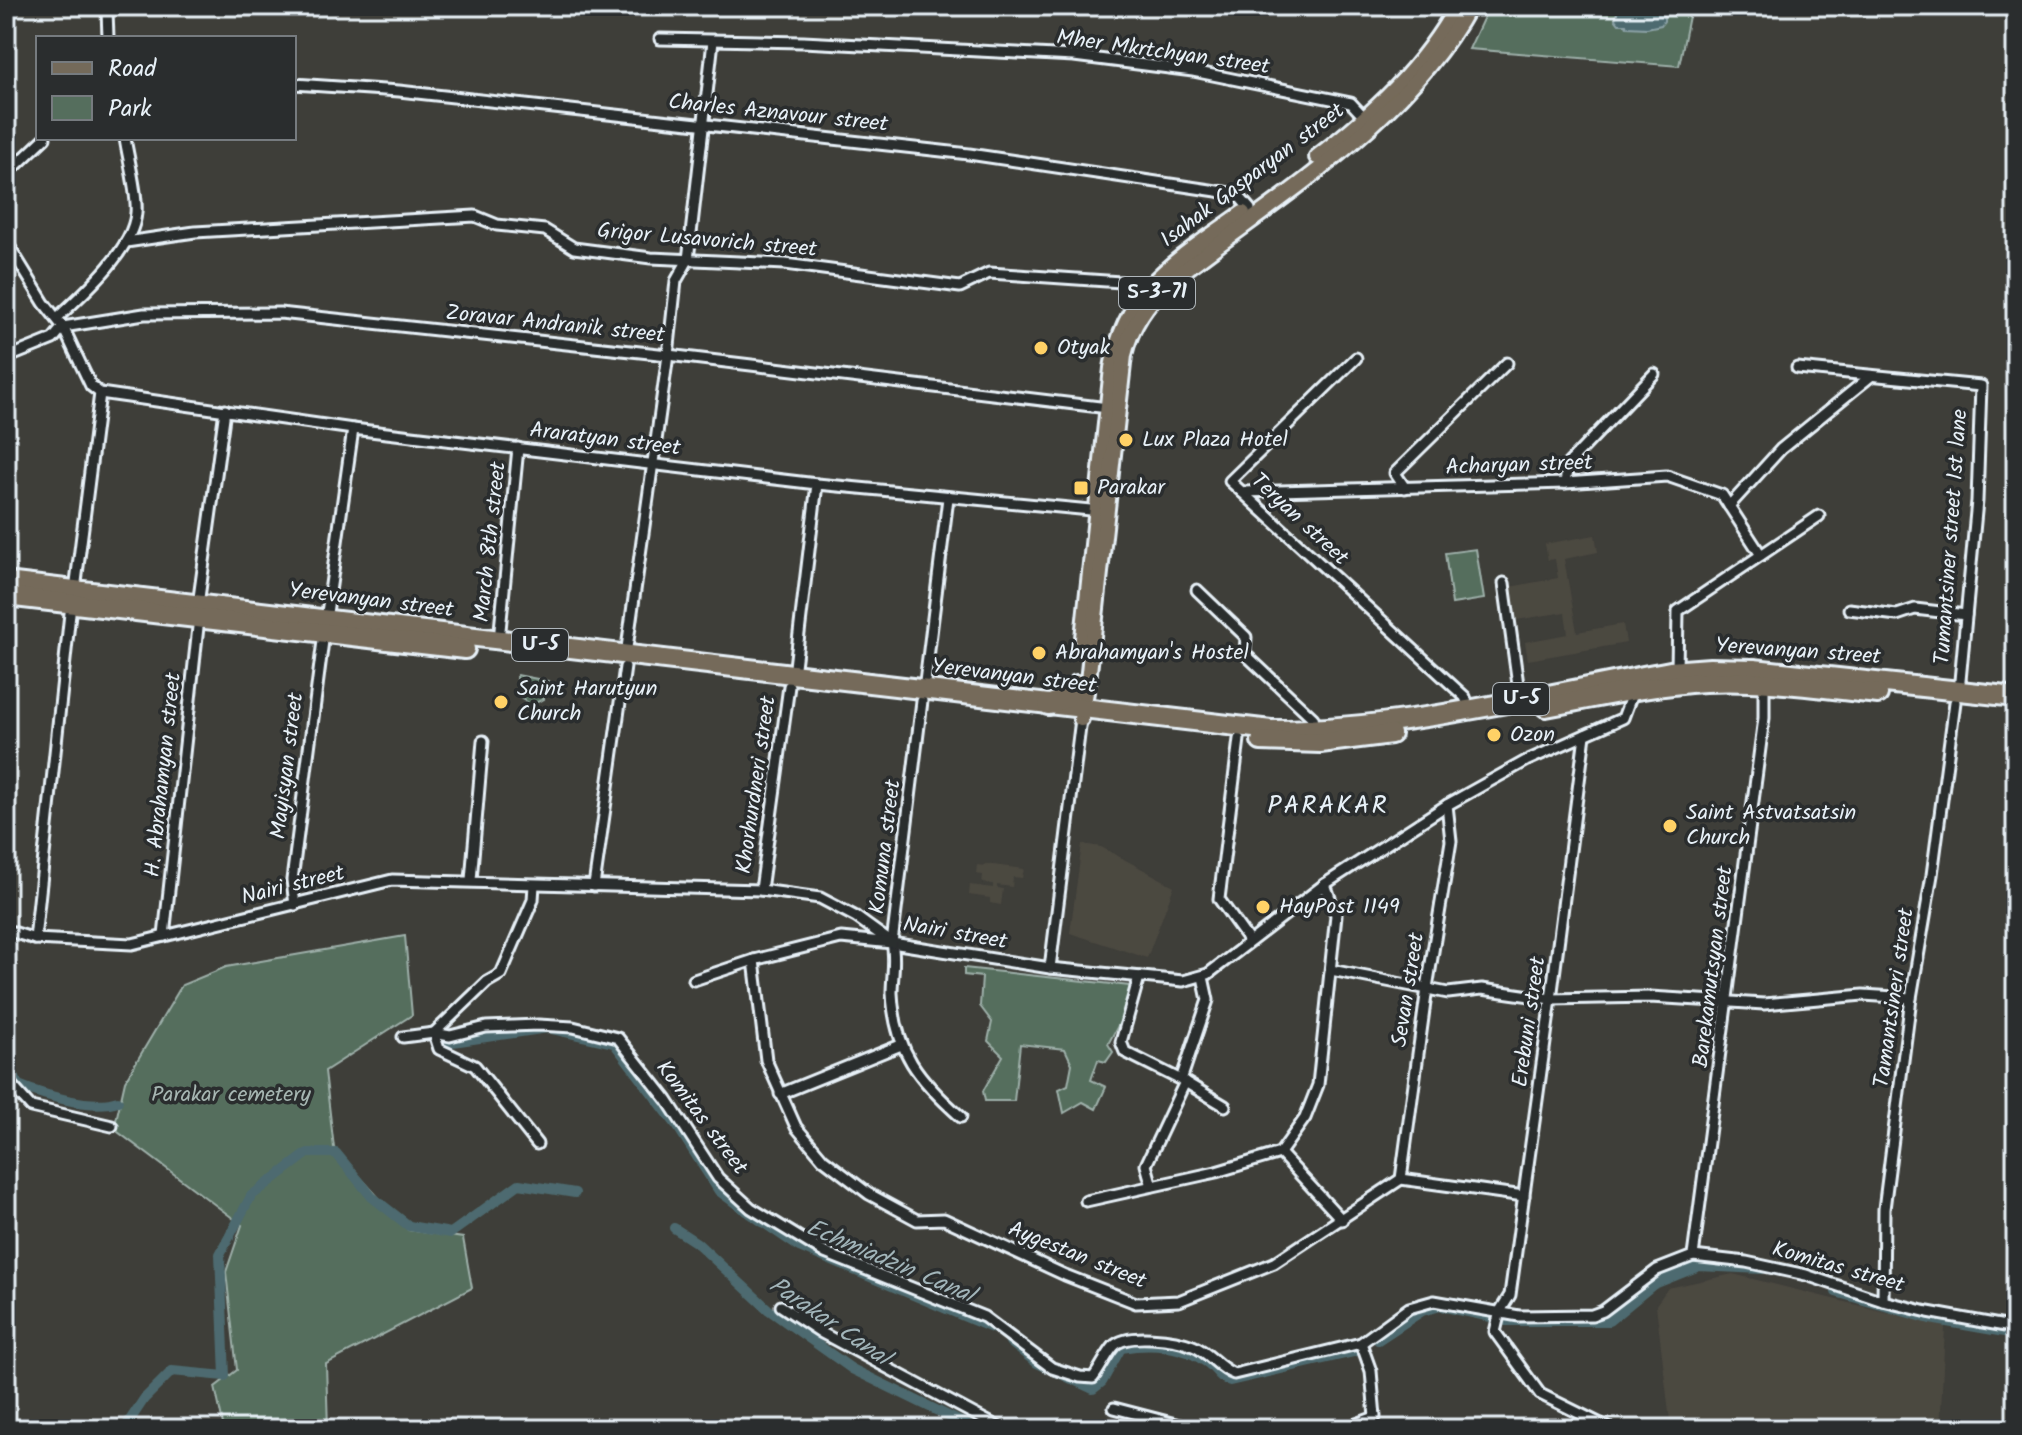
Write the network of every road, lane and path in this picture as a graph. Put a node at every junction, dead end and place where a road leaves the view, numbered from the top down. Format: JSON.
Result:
{"nodes":[{"id":1,"x":114,"y":6,"type":"edge"},
{"id":2,"x":1457,"y":6,"type":"edge"},
{"id":3,"x":1469,"y":6,"type":"edge"},
{"id":4,"x":108,"y":36,"type":"edge"},
{"id":5,"x":660,"y":39,"type":"dead end"},
{"id":6,"x":713,"y":41,"type":"junction"},
{"id":7,"x":296,"y":84,"type":"edge"},
{"id":8,"x":1365,"y":118,"type":"junction"},
{"id":9,"x":705,"y":123,"type":"junction"},
{"id":10,"x":43,"y":140,"type":"edge"},
{"id":11,"x":125,"y":140,"type":"edge"},
{"id":12,"x":6,"y":175,"type":"edge"},
{"id":13,"x":1250,"y":209,"type":"junction"},
{"id":14,"x":6,"y":241,"type":"edge"},
{"id":15,"x":126,"y":242,"type":"junction"},
{"id":16,"x":688,"y":260,"type":"junction"},
{"id":17,"x":1142,"y":294,"type":"junction"},
{"id":18,"x":60,"y":322,"type":"junction"},
{"id":19,"x":668,"y":355,"type":"junction"},
{"id":20,"x":6,"y":358,"type":"edge"},
{"id":21,"x":1356,"y":358,"type":"dead end"},
{"id":22,"x":1507,"y":363,"type":"dead end"},
{"id":23,"x":1797,"y":368,"type":"dead end"},
{"id":24,"x":1654,"y":374,"type":"dead end"},
{"id":25,"x":1871,"y":376,"type":"junction"},
{"id":26,"x":100,"y":393,"type":"junction"},
{"id":27,"x":1108,"y":408,"type":"junction"},
{"id":28,"x":225,"y":410,"type":"junction"},
{"id":29,"x":353,"y":429,"type":"junction"},
{"id":30,"x":518,"y":448,"type":"junction"},
{"id":31,"x":653,"y":464,"type":"junction"},
{"id":32,"x":1565,"y":483,"type":"junction"},
{"id":33,"x":817,"y":484,"type":"junction"},
{"id":34,"x":1405,"y":488,"type":"junction"},
{"id":35,"x":1242,"y":492,"type":"junction"},
{"id":36,"x":948,"y":498,"type":"junction"},
{"id":37,"x":1729,"y":506,"type":"junction"},
{"id":38,"x":1102,"y":511,"type":"junction"},
{"id":39,"x":1819,"y":516,"type":"dead end"},
{"id":40,"x":1761,"y":555,"type":"junction"},
{"id":41,"x":6,"y":582,"type":"edge"},
{"id":42,"x":1504,"y":583,"type":"dead end"},
{"id":43,"x":1197,"y":590,"type":"dead end"},
{"id":44,"x":6,"y":596,"type":"edge"},
{"id":45,"x":73,"y":597,"type":"junction"},
{"id":46,"x":1849,"y":609,"type":"dead end"},
{"id":47,"x":199,"y":611,"type":"junction"},
{"id":48,"x":1966,"y":615,"type":"junction"},
{"id":49,"x":325,"y":626,"type":"junction"},
{"id":50,"x":499,"y":640,"type":"junction"},
{"id":51,"x":625,"y":661,"type":"junction"},
{"id":52,"x":1677,"y":670,"type":"junction"},
{"id":53,"x":791,"y":680,"type":"junction"},
{"id":54,"x":1764,"y":682,"type":"junction"},
{"id":55,"x":1077,"y":685,"type":"junction"},
{"id":56,"x":1633,"y":691,"type":"junction"},
{"id":57,"x":923,"y":696,"type":"junction"},
{"id":58,"x":1957,"y":696,"type":"junction"},
{"id":59,"x":2016,"y":697,"type":"edge"},
{"id":60,"x":1520,"y":699,"type":"junction"},
{"id":61,"x":1047,"y":705,"type":"junction"},
{"id":62,"x":1469,"y":708,"type":"junction"},
{"id":63,"x":2016,"y":709,"type":"edge"},
{"id":64,"x":1078,"y":717,"type":"junction"},
{"id":65,"x":1316,"y":730,"type":"junction"},
{"id":66,"x":1585,"y":735,"type":"junction"},
{"id":67,"x":1239,"y":739,"type":"junction"},
{"id":68,"x":483,"y":741,"type":"dead end"},
{"id":69,"x":1447,"y":805,"type":"junction"},
{"id":70,"x":471,"y":880,"type":"junction"},
{"id":71,"x":1325,"y":884,"type":"junction"},
{"id":72,"x":534,"y":885,"type":"junction"},
{"id":73,"x":594,"y":886,"type":"junction"},
{"id":74,"x":761,"y":890,"type":"junction"},
{"id":75,"x":295,"y":905,"type":"junction"},
{"id":76,"x":6,"y":930,"type":"edge"},
{"id":77,"x":164,"y":936,"type":"junction"},
{"id":78,"x":35,"y":939,"type":"junction"},
{"id":79,"x":1249,"y":941,"type":"junction"},
{"id":80,"x":892,"y":943,"type":"junction"},
{"id":81,"x":754,"y":960,"type":"junction"},
{"id":82,"x":1050,"y":968,"type":"junction"},
{"id":83,"x":1331,"y":970,"type":"junction"},
{"id":84,"x":1139,"y":977,"type":"junction"},
{"id":85,"x":1203,"y":977,"type":"junction"},
{"id":86,"x":694,"y":980,"type":"dead end"},
{"id":87,"x":1427,"y":988,"type":"junction"},
{"id":88,"x":1911,"y":998,"type":"junction"},
{"id":89,"x":1551,"y":999,"type":"junction"},
{"id":90,"x":1727,"y":1002,"type":"junction"},
{"id":91,"x":434,"y":1033,"type":"junction"},
{"id":92,"x":403,"y":1037,"type":"dead end"},
{"id":93,"x":901,"y":1045,"type":"junction"},
{"id":94,"x":6,"y":1079,"type":"edge"},
{"id":95,"x":1183,"y":1081,"type":"junction"},
{"id":96,"x":780,"y":1094,"type":"junction"},
{"id":97,"x":1225,"y":1106,"type":"dead end"},
{"id":98,"x":961,"y":1117,"type":"dead end"},
{"id":99,"x":112,"y":1126,"type":"dead end"},
{"id":100,"x":537,"y":1144,"type":"dead end"},
{"id":101,"x":1280,"y":1153,"type":"junction"},
{"id":102,"x":1401,"y":1179,"type":"junction"},
{"id":103,"x":1152,"y":1186,"type":"junction"},
{"id":104,"x":1524,"y":1196,"type":"junction"},
{"id":105,"x":1086,"y":1201,"type":"dead end"},
{"id":106,"x":1342,"y":1220,"type":"junction"},
{"id":107,"x":1693,"y":1256,"type":"junction"},
{"id":108,"x":1883,"y":1301,"type":"junction"},
{"id":109,"x":781,"y":1306,"type":"dead end"},
{"id":110,"x":1500,"y":1311,"type":"junction"},
{"id":111,"x":2016,"y":1328,"type":"edge"},
{"id":112,"x":1361,"y":1343,"type":"junction"},
{"id":113,"x":1114,"y":1408,"type":"dead end"},
{"id":114,"x":1002,"y":1429,"type":"edge"},
{"id":115,"x":1195,"y":1429,"type":"edge"},
{"id":116,"x":1343,"y":1429,"type":"edge"},
{"id":117,"x":1611,"y":1429,"type":"edge"}],
"edges":[{"from":1,"to":4,"type":"street"},
{"from":2,"to":8,"type":"main road","name":"Isahak Gasparyan street","number":"Տ-3-71"},
{"from":3,"to":38,"type":"main road","name":"Isahak Gasparyan street","number":"Տ-3-71"},
{"from":5,"to":6,"type":"street","name":"Mher Mkrtchyan street"},
{"from":6,"to":8,"type":"street","name":"Mher Mkrtchyan street"},
{"from":6,"to":9,"type":"street"},
{"from":7,"to":9,"type":"street","name":"Charles Aznavour street"},
{"from":8,"to":13,"type":"main road","name":"Isahak Gasparyan street","number":"Տ-3-71"},
{"from":9,"to":13,"type":"street","name":"Charles Aznavour street"},
{"from":9,"to":16,"type":"street"},
{"from":10,"to":12,"type":"street"},
{"from":11,"to":15,"type":"street"},
{"from":13,"to":17,"type":"main road","name":"Isahak Gasparyan street","number":"Տ-3-71"},
{"from":14,"to":18,"type":"street"},
{"from":15,"to":16,"type":"street","name":"Grigor Lusavorich street"},
{"from":15,"to":18,"type":"street"},
{"from":16,"to":17,"type":"street","name":"Grigor Lusavorich street"},
{"from":16,"to":19,"type":"street"},
{"from":17,"to":27,"type":"main road","name":"Isahak Gasparyan street","number":"Տ-3-71"},
{"from":18,"to":19,"type":"street","name":"Zoravar Andranik street"},
{"from":18,"to":20,"type":"street","name":"Zoravar Andranik street"},
{"from":18,"to":26,"type":"street"},
{"from":19,"to":27,"type":"street","name":"Zoravar Andranik street"},
{"from":19,"to":31,"type":"street"},
{"from":21,"to":35,"type":"street","name":"Teryan street"},
{"from":22,"to":34,"type":"street"},
{"from":23,"to":25,"type":"street"},
{"from":24,"to":32,"type":"street"},
{"from":25,"to":37,"type":"street"},
{"from":25,"to":48,"type":"street","name":"Tumantsiner street 1st lane"},
{"from":26,"to":28,"type":"street","name":"Araratyan street"},
{"from":26,"to":45,"type":"street"},
{"from":27,"to":38,"type":"main road","name":"Isahak Gasparyan street","number":"Տ-3-71"},
{"from":28,"to":29,"type":"street","name":"Araratyan street"},
{"from":28,"to":47,"type":"street","name":"H. Abrahamyan street"},
{"from":29,"to":30,"type":"street","name":"Araratyan street"},
{"from":29,"to":49,"type":"street","name":"Mayisyan street"},
{"from":30,"to":31,"type":"street","name":"Araratyan street"},
{"from":30,"to":50,"type":"street","name":"March 8th street"},
{"from":31,"to":33,"type":"street","name":"Araratyan street"},
{"from":31,"to":51,"type":"street"},
{"from":32,"to":34,"type":"street","name":"Acharyan street"},
{"from":32,"to":37,"type":"street","name":"Acharyan street"},
{"from":33,"to":36,"type":"street","name":"Araratyan street"},
{"from":33,"to":53,"type":"street","name":"Khorhurdneri street"},
{"from":34,"to":35,"type":"street","name":"Acharyan street"},
{"from":35,"to":62,"type":"street","name":"Teryan street"},
{"from":36,"to":38,"type":"street","name":"Araratyan street"},
{"from":36,"to":57,"type":"street","name":"Komuna street"},
{"from":37,"to":40,"type":"street","name":"Acharyan street"},
{"from":38,"to":55,"type":"main road","name":"Isahak Gasparyan street","number":"Տ-3-71"},
{"from":38,"to":64,"type":"main road","name":"Isahak Gasparyan street","number":"Տ-3-71"},
{"from":39,"to":40,"type":"street"},
{"from":40,"to":52,"type":"street"},
{"from":41,"to":45,"type":"highway","name":"Yerevanyan street","number":"Մ-5"},
{"from":42,"to":60,"type":"street"},
{"from":43,"to":65,"type":"street"},
{"from":44,"to":45,"type":"highway","name":"Yerevanyan street","number":"Մ-5"},
{"from":45,"to":47,"type":"highway","name":"Yerevanyan street","number":"Մ-5"},
{"from":45,"to":78,"type":"street"},
{"from":46,"to":48,"type":"street"},
{"from":47,"to":49,"type":"highway","name":"Yerevanyan street","number":"Մ-5"},
{"from":47,"to":77,"type":"street","name":"H. Abrahamyan street"},
{"from":48,"to":58,"type":"street","name":"Tumantsiner street 1st lane"},
{"from":49,"to":50,"type":"highway","name":"Yerevanyan street","number":"Մ-5"},
{"from":49,"to":51,"type":"highway","name":"Yerevanyan street","number":"Մ-5"},
{"from":49,"to":75,"type":"street","name":"Mayisyan street"},
{"from":50,"to":51,"type":"highway","name":"Yerevanyan street","number":"Մ-5"},
{"from":51,"to":53,"type":"highway","name":"Yerevanyan street","number":"Մ-5"},
{"from":51,"to":73,"type":"street"},
{"from":52,"to":58,"type":"highway","name":"Yerevanyan street","number":"Մ-5"},
{"from":52,"to":60,"type":"highway","name":"Yerevanyan street","number":"Մ-5"},
{"from":53,"to":57,"type":"highway","name":"Yerevanyan street","number":"Մ-5"},
{"from":53,"to":74,"type":"street","name":"Khorhurdneri street"},
{"from":54,"to":56,"type":"highway","name":"Yerevanyan street","number":"Մ-5"},
{"from":54,"to":58,"type":"highway","name":"Yerevanyan street","number":"Մ-5"},
{"from":54,"to":90,"type":"street","name":"Barekamutsyan street"},
{"from":55,"to":61,"type":"highway"},
{"from":55,"to":64,"type":"main road","name":"Isahak Gasparyan street","number":"Տ-3-71"},
{"from":56,"to":66,"type":"street"},
{"from":56,"to":67,"type":"highway","name":"Yerevanyan street","number":"Մ-5"},
{"from":57,"to":61,"type":"highway","name":"Yerevanyan street","number":"Մ-5"},
{"from":57,"to":64,"type":"highway","name":"Yerevanyan street","number":"Մ-5"},
{"from":57,"to":80,"type":"street","name":"Komuna street"},
{"from":58,"to":59,"type":"highway","name":"Yerevanyan street","number":"Մ-5"},
{"from":58,"to":63,"type":"highway","name":"Yerevanyan street","number":"Մ-5"},
{"from":58,"to":88,"type":"street","name":"Tamantsineri street"},
{"from":60,"to":62,"type":"highway","name":"Yerevanyan street","number":"Մ-5"},
{"from":61,"to":64,"type":"highway","name":"Yerevanyan street","number":"Մ-5"},
{"from":62,"to":65,"type":"highway","name":"Yerevanyan street","number":"Մ-5"},
{"from":64,"to":65,"type":"highway","name":"Yerevanyan street","number":"Մ-5"},
{"from":64,"to":67,"type":"highway","name":"Yerevanyan street","number":"Մ-5"},
{"from":64,"to":82,"type":"street","name":"Isahak Gasparyan street"},
{"from":66,"to":69,"type":"street"},
{"from":66,"to":89,"type":"street","name":"Erebuni street"},
{"from":67,"to":79,"type":"street"},
{"from":68,"to":70,"type":"street"},
{"from":69,"to":71,"type":"street"},
{"from":69,"to":87,"type":"street","name":"Sevan street"},
{"from":70,"to":72,"type":"street","name":"Nairi street"},
{"from":70,"to":75,"type":"street","name":"Nairi street"},
{"from":71,"to":79,"type":"street"},
{"from":71,"to":83,"type":"street"},
{"from":72,"to":73,"type":"street","name":"Nairi street"},
{"from":72,"to":91,"type":"street"},
{"from":73,"to":74,"type":"street","name":"Nairi street"},
{"from":74,"to":80,"type":"street","name":"Nairi street"},
{"from":75,"to":77,"type":"street","name":"Nairi street"},
{"from":76,"to":78,"type":"street","name":"Nairi street"},
{"from":77,"to":78,"type":"street","name":"Nairi street"},
{"from":79,"to":85,"type":"street"},
{"from":80,"to":81,"type":"street"},
{"from":80,"to":82,"type":"street","name":"Nairi street"},
{"from":80,"to":93,"type":"street","name":"Komuna street"},
{"from":81,"to":86,"type":"street"},
{"from":81,"to":96,"type":"street","name":"Aygestan street"},
{"from":82,"to":84,"type":"street","name":"Nairi street"},
{"from":83,"to":87,"type":"street"},
{"from":83,"to":101,"type":"street"},
{"from":84,"to":85,"type":"street","name":"Nairi street"},
{"from":84,"to":95,"type":"street"},
{"from":85,"to":95,"type":"street"},
{"from":87,"to":89,"type":"street"},
{"from":87,"to":102,"type":"street","name":"Sevan street"},
{"from":88,"to":90,"type":"street"},
{"from":88,"to":108,"type":"street","name":"Tamantsineri street"},
{"from":89,"to":90,"type":"street"},
{"from":89,"to":104,"type":"street","name":"Erebuni street"},
{"from":90,"to":107,"type":"street","name":"Barekamutsyan street"},
{"from":91,"to":92,"type":"street","name":"Komitas street"},
{"from":91,"to":100,"type":"street"},
{"from":91,"to":112,"type":"street","name":"Komitas street"},
{"from":93,"to":96,"type":"street"},
{"from":93,"to":98,"type":"street","name":"Komuna street"},
{"from":94,"to":99,"type":"street"},
{"from":95,"to":97,"type":"street"},
{"from":95,"to":103,"type":"street"},
{"from":96,"to":106,"type":"street","name":"Aygestan street"},
{"from":101,"to":103,"type":"street"},
{"from":101,"to":106,"type":"street"},
{"from":102,"to":104,"type":"street"},
{"from":102,"to":106,"type":"street","name":"Aygestan street"},
{"from":103,"to":105,"type":"street"},
{"from":104,"to":110,"type":"street","name":"Erebuni street"},
{"from":107,"to":108,"type":"street","name":"Komitas street"},
{"from":107,"to":110,"type":"street","name":"Komitas street"},
{"from":108,"to":111,"type":"street","name":"Komitas street"},
{"from":109,"to":114,"type":"street"},
{"from":110,"to":112,"type":"street","name":"Komitas street"},
{"from":110,"to":117,"type":"street"},
{"from":112,"to":116,"type":"street"},
{"from":113,"to":115,"type":"street"}]}
